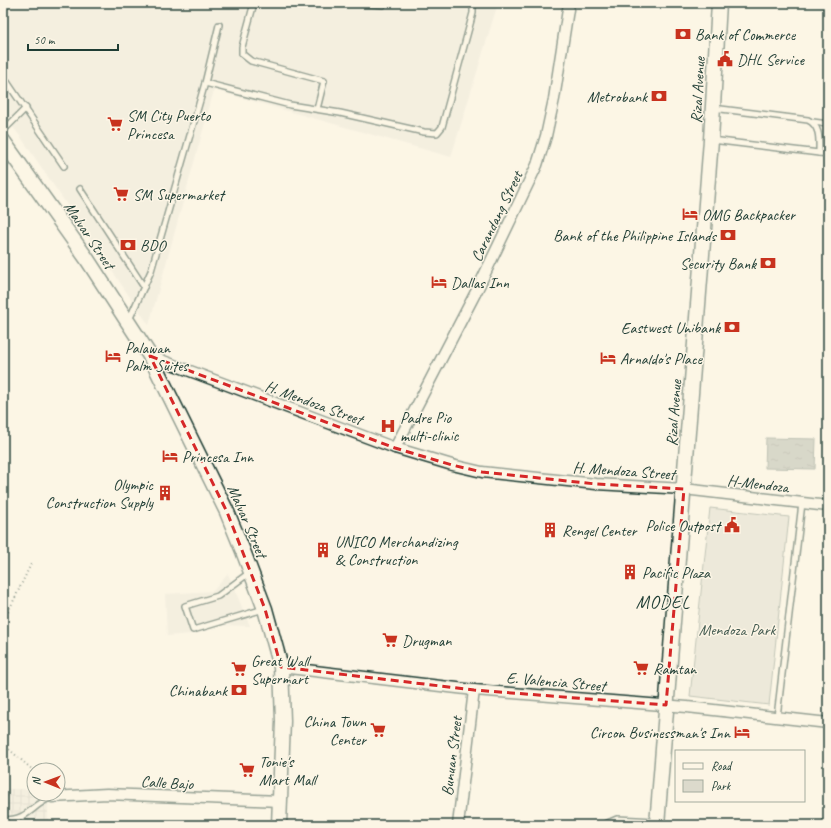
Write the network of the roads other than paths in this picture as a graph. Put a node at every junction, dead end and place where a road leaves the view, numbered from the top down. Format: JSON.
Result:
{"nodes":[{"id":1,"x":254,"y":3,"type":"edge"},
{"id":2,"x":360,"y":3,"type":"edge"},
{"id":3,"x":383,"y":3,"type":"edge"},
{"id":4,"x":473,"y":3,"type":"edge"},
{"id":5,"x":569,"y":3,"type":"edge"},
{"id":6,"x":719,"y":3,"type":"edge"},
{"id":7,"x":219,"y":25,"type":"dead end"},
{"id":8,"x":3,"y":76,"type":"edge"},
{"id":9,"x":205,"y":83,"type":"junction"},
{"id":10,"x":26,"y":108,"type":"junction"},
{"id":11,"x":713,"y":108,"type":"junction"},
{"id":12,"x":317,"y":109,"type":"junction"},
{"id":13,"x":813,"y":122,"type":"junction"},
{"id":14,"x":828,"y":124,"type":"edge"},
{"id":15,"x":3,"y":131,"type":"edge"},
{"id":16,"x":711,"y":140,"type":"junction"},
{"id":17,"x":3,"y":141,"type":"edge"},
{"id":18,"x":819,"y":153,"type":"junction"},
{"id":19,"x":828,"y":154,"type":"edge"},
{"id":20,"x":64,"y":166,"type":"dead end"},
{"id":21,"x":80,"y":189,"type":"dead end"},
{"id":22,"x":144,"y":287,"type":"junction"},
{"id":23,"x":128,"y":323,"type":"junction"},
{"id":24,"x":150,"y":356,"type":"junction"},
{"id":25,"x":395,"y":448,"type":"junction"},
{"id":26,"x":684,"y":489,"type":"junction"},
{"id":27,"x":802,"y":503,"type":"junction"},
{"id":28,"x":828,"y":506,"type":"edge"},
{"id":29,"x":251,"y":572,"type":"junction"},
{"id":30,"x":265,"y":609,"type":"junction"},
{"id":31,"x":282,"y":667,"type":"junction"},
{"id":32,"x":474,"y":690,"type":"junction"},
{"id":33,"x":666,"y":705,"type":"junction"},
{"id":34,"x":777,"y":716,"type":"junction"},
{"id":35,"x":828,"y":723,"type":"edge"},
{"id":36,"x":66,"y":795,"type":"edge"},
{"id":37,"x":42,"y":802,"type":"edge"},
{"id":38,"x":280,"y":802,"type":"junction"},
{"id":39,"x":3,"y":820,"type":"edge"},
{"id":40,"x":658,"y":823,"type":"edge"},
{"id":41,"x":279,"y":825,"type":"edge"},
{"id":42,"x":458,"y":825,"type":"edge"},
{"id":43,"x":603,"y":825,"type":"edge"}],
"edges":[{"from":1,"to":12,"type":"lane"},
{"from":2,"to":3,"type":"lane"},
{"from":4,"to":12,"type":"lane"},
{"from":5,"to":25,"type":"street","name":"Carandang Street"},
{"from":6,"to":11,"type":"main road","name":"Rizal Avenue"},
{"from":7,"to":9,"type":"lane"},
{"from":8,"to":10,"type":"lane"},
{"from":9,"to":12,"type":"lane"},
{"from":9,"to":22,"type":"lane"},
{"from":10,"to":15,"type":"lane"},
{"from":10,"to":20,"type":"lane"},
{"from":11,"to":13,"type":"lane"},
{"from":11,"to":16,"type":"main road","name":"Rizal Avenue"},
{"from":13,"to":14,"type":"lane"},
{"from":13,"to":18,"type":"lane"},
{"from":16,"to":18,"type":"lane"},
{"from":16,"to":26,"type":"main road","name":"Rizal Avenue"},
{"from":17,"to":23,"type":"main road","name":"Malvar Street"},
{"from":18,"to":19,"type":"lane"},
{"from":21,"to":22,"type":"lane"},
{"from":22,"to":23,"type":"lane"},
{"from":23,"to":24,"type":"main road","name":"Malvar Street"},
{"from":24,"to":25,"type":"street","name":"H. Mendoza Street"},
{"from":24,"to":29,"type":"main road","name":"Malvar Street"},
{"from":25,"to":26,"type":"street","name":"H. Mendoza Street"},
{"from":26,"to":27,"type":"street","name":"H-Mendoza"},
{"from":26,"to":33,"type":"main road","name":"Rizal Avenue"},
{"from":27,"to":28,"type":"street","name":"H-Mendoza"},
{"from":27,"to":34,"type":"lane"},
{"from":29,"to":30,"type":"main road","name":"Malvar Street"},
{"from":29,"to":30,"type":"lane"},
{"from":30,"to":31,"type":"main road","name":"Malvar Street"},
{"from":31,"to":32,"type":"street","name":"E. Valencia Street"},
{"from":31,"to":38,"type":"main road","name":"Malvar Street"},
{"from":32,"to":33,"type":"street","name":"E. Valencia Street"},
{"from":32,"to":42,"type":"street","name":"Bunuan Street"},
{"from":33,"to":34,"type":"street","name":"E. Valencia Street"},
{"from":33,"to":40,"type":"main road","name":"Rizal Avenue"},
{"from":34,"to":35,"type":"street","name":"E. Valencia Street"},
{"from":36,"to":38,"type":"street","name":"Calle Bajo"},
{"from":37,"to":39,"type":"lane"},
{"from":38,"to":41,"type":"main road","name":"Malvar Street"},
{"from":40,"to":43,"type":"lane"}]}
